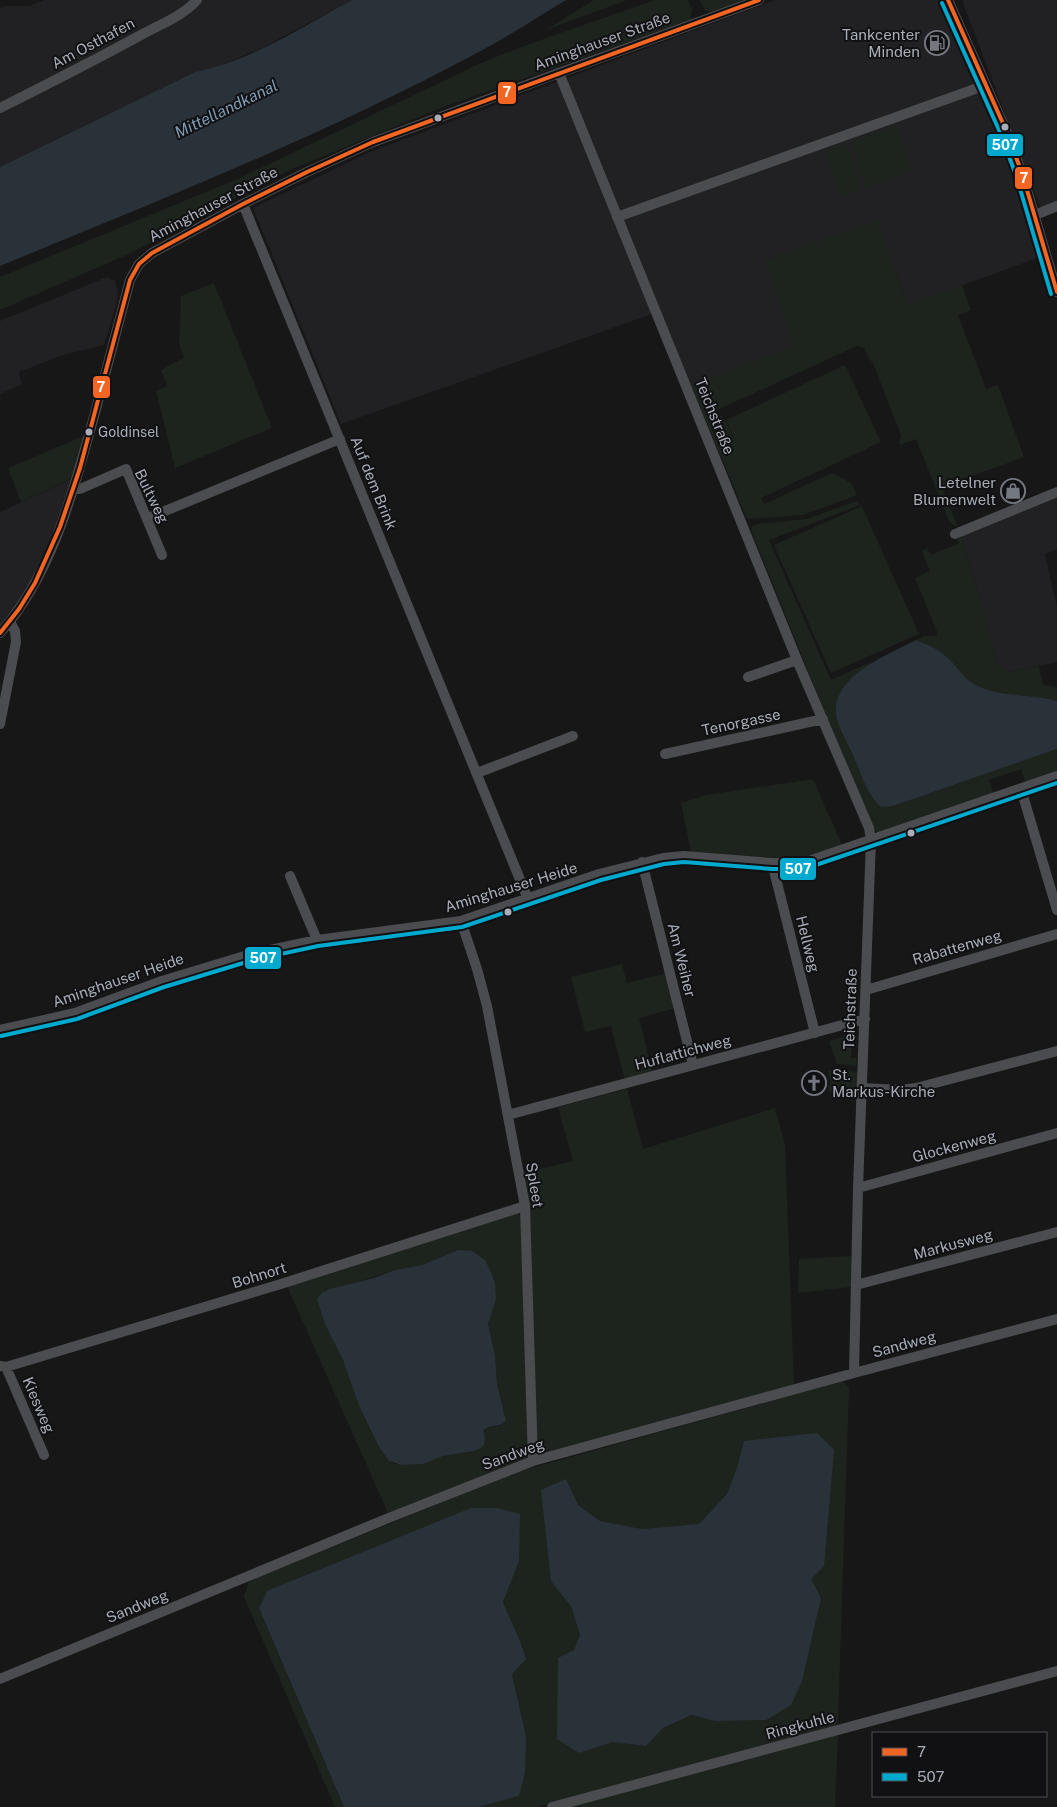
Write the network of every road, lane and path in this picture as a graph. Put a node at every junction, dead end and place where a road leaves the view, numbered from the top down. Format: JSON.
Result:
{"nodes":[{"id":1,"x":197,"y":0,"type":"edge"},
{"id":2,"x":759,"y":0,"type":"edge"},
{"id":3,"x":948,"y":0,"type":"edge"},
{"id":4,"x":558,"y":73,"type":"junction"},
{"id":5,"x":986,"y":85,"type":"junction"},
{"id":6,"x":0,"y":108,"type":"edge"},
{"id":7,"x":243,"y":204,"type":"junction"},
{"id":8,"x":1057,"y":206,"type":"edge"},
{"id":9,"x":1035,"y":215,"type":"junction"},
{"id":10,"x":617,"y":217,"type":"junction"},
{"id":11,"x":1057,"y":292,"type":"edge"},
{"id":12,"x":340,"y":439,"type":"junction"},
{"id":13,"x":74,"y":489,"type":"junction"},
{"id":14,"x":1057,"y":492,"type":"edge"},
{"id":15,"x":148,"y":518,"type":"junction"},
{"id":16,"x":955,"y":534,"type":"dead end"},
{"id":17,"x":162,"y":555,"type":"dead end"},
{"id":18,"x":10,"y":622,"type":"junction"},
{"id":19,"x":0,"y":633,"type":"edge"},
{"id":20,"x":797,"y":660,"type":"junction"},
{"id":21,"x":748,"y":677,"type":"dead end"},
{"id":22,"x":823,"y":719,"type":"junction"},
{"id":23,"x":0,"y":724,"type":"edge"},
{"id":24,"x":573,"y":736,"type":"dead end"},
{"id":25,"x":665,"y":754,"type":"dead end"},
{"id":26,"x":476,"y":773,"type":"junction"},
{"id":27,"x":1057,"y":776,"type":"edge"},
{"id":28,"x":1021,"y":789,"type":"junction"},
{"id":29,"x":871,"y":840,"type":"junction"},
{"id":30,"x":642,"y":862,"type":"junction"},
{"id":31,"x":772,"y":863,"type":"junction"},
{"id":32,"x":290,"y":876,"type":"dead end"},
{"id":33,"x":528,"y":898,"type":"junction"},
{"id":34,"x":1057,"y":910,"type":"edge"},
{"id":35,"x":461,"y":921,"type":"junction"},
{"id":36,"x":1057,"y":934,"type":"edge"},
{"id":37,"x":317,"y":940,"type":"junction"},
{"id":38,"x":866,"y":990,"type":"junction"},
{"id":39,"x":865,"y":1019,"type":"junction"},
{"id":40,"x":0,"y":1030,"type":"edge"},
{"id":41,"x":814,"y":1033,"type":"junction"},
{"id":42,"x":1057,"y":1051,"type":"edge"},
{"id":43,"x":693,"y":1065,"type":"junction"},
{"id":44,"x":862,"y":1088,"type":"junction"},
{"id":45,"x":508,"y":1115,"type":"junction"},
{"id":46,"x":1057,"y":1133,"type":"edge"},
{"id":47,"x":858,"y":1188,"type":"junction"},
{"id":48,"x":525,"y":1206,"type":"junction"},
{"id":49,"x":1057,"y":1232,"type":"edge"},
{"id":50,"x":856,"y":1285,"type":"junction"},
{"id":51,"x":1057,"y":1319,"type":"edge"},
{"id":52,"x":3,"y":1367,"type":"edge"},
{"id":53,"x":854,"y":1373,"type":"junction"},
{"id":54,"x":44,"y":1455,"type":"dead end"},
{"id":55,"x":533,"y":1461,"type":"junction"},
{"id":56,"x":1057,"y":1671,"type":"edge"},
{"id":57,"x":0,"y":1679,"type":"edge"},
{"id":58,"x":552,"y":1807,"type":"edge"}],
"edges":[{"from":1,"to":6,"type":"street","name":"Am Osthafen"},
{"from":2,"to":4,"type":"street","name":"Aminghauser Straße"},
{"from":3,"to":5,"type":"street"},
{"from":4,"to":7,"type":"street","name":"Aminghauser Straße"},
{"from":4,"to":10,"type":"street","name":"Teichstraße"},
{"from":5,"to":9,"type":"street"},
{"from":5,"to":10,"type":"street"},
{"from":7,"to":12,"type":"street","name":"Auf dem Brink"},
{"from":7,"to":13,"type":"street","name":"Aminghauser Straße"},
{"from":8,"to":9,"type":"street"},
{"from":9,"to":11,"type":"street"},
{"from":10,"to":20,"type":"street","name":"Teichstraße"},
{"from":12,"to":15,"type":"street"},
{"from":12,"to":26,"type":"street","name":"Auf dem Brink"},
{"from":13,"to":15,"type":"street","name":"Bultweg"},
{"from":13,"to":18,"type":"street","name":"Aminghauser Straße"},
{"from":14,"to":16,"type":"street"},
{"from":15,"to":17,"type":"street","name":"Bultweg"},
{"from":18,"to":19,"type":"street","name":"Aminghauser Straße"},
{"from":18,"to":23,"type":"street"},
{"from":20,"to":21,"type":"street"},
{"from":20,"to":22,"type":"street","name":"Teichstraße"},
{"from":22,"to":25,"type":"street","name":"Tenorgasse"},
{"from":22,"to":29,"type":"street","name":"Teichstraße"},
{"from":24,"to":26,"type":"street"},
{"from":26,"to":33,"type":"street","name":"Auf dem Brink"},
{"from":27,"to":28,"type":"street","name":"Aminghauser Heide"},
{"from":28,"to":29,"type":"street","name":"Aminghauser Heide"},
{"from":28,"to":34,"type":"street"},
{"from":29,"to":31,"type":"street","name":"Aminghauser Heide"},
{"from":29,"to":38,"type":"street","name":"Teichstraße"},
{"from":30,"to":31,"type":"street","name":"Aminghauser Heide"},
{"from":30,"to":33,"type":"street","name":"Aminghauser Heide"},
{"from":30,"to":43,"type":"street","name":"Am Weiher"},
{"from":31,"to":41,"type":"street","name":"Hellweg"},
{"from":32,"to":37,"type":"street"},
{"from":33,"to":35,"type":"street","name":"Aminghauser Heide"},
{"from":35,"to":37,"type":"street","name":"Aminghauser Heide"},
{"from":35,"to":45,"type":"street","name":"Spleet"},
{"from":36,"to":38,"type":"street","name":"Rabattenweg"},
{"from":37,"to":40,"type":"street","name":"Aminghauser Heide"},
{"from":38,"to":39,"type":"street","name":"Teichstraße"},
{"from":39,"to":41,"type":"street","name":"Huflattichweg"},
{"from":39,"to":44,"type":"street","name":"Teichstraße"},
{"from":41,"to":43,"type":"street","name":"Huflattichweg"},
{"from":42,"to":44,"type":"street"},
{"from":43,"to":45,"type":"street","name":"Huflattichweg"},
{"from":44,"to":47,"type":"street","name":"Teichstraße"},
{"from":45,"to":48,"type":"street","name":"Spleet"},
{"from":46,"to":47,"type":"street","name":"Glockenweg"},
{"from":47,"to":50,"type":"street","name":"Teichstraße"},
{"from":48,"to":52,"type":"street","name":"Bohnort"},
{"from":48,"to":55,"type":"street","name":"Spleet"},
{"from":49,"to":50,"type":"street","name":"Markusweg"},
{"from":50,"to":53,"type":"street","name":"Teichstraße"},
{"from":51,"to":53,"type":"street","name":"Sandweg"},
{"from":52,"to":54,"type":"street","name":"Kiesweg"},
{"from":53,"to":55,"type":"street","name":"Sandweg"},
{"from":55,"to":57,"type":"street","name":"Sandweg"},
{"from":56,"to":58,"type":"street","name":"Ringkuhle"}]}
